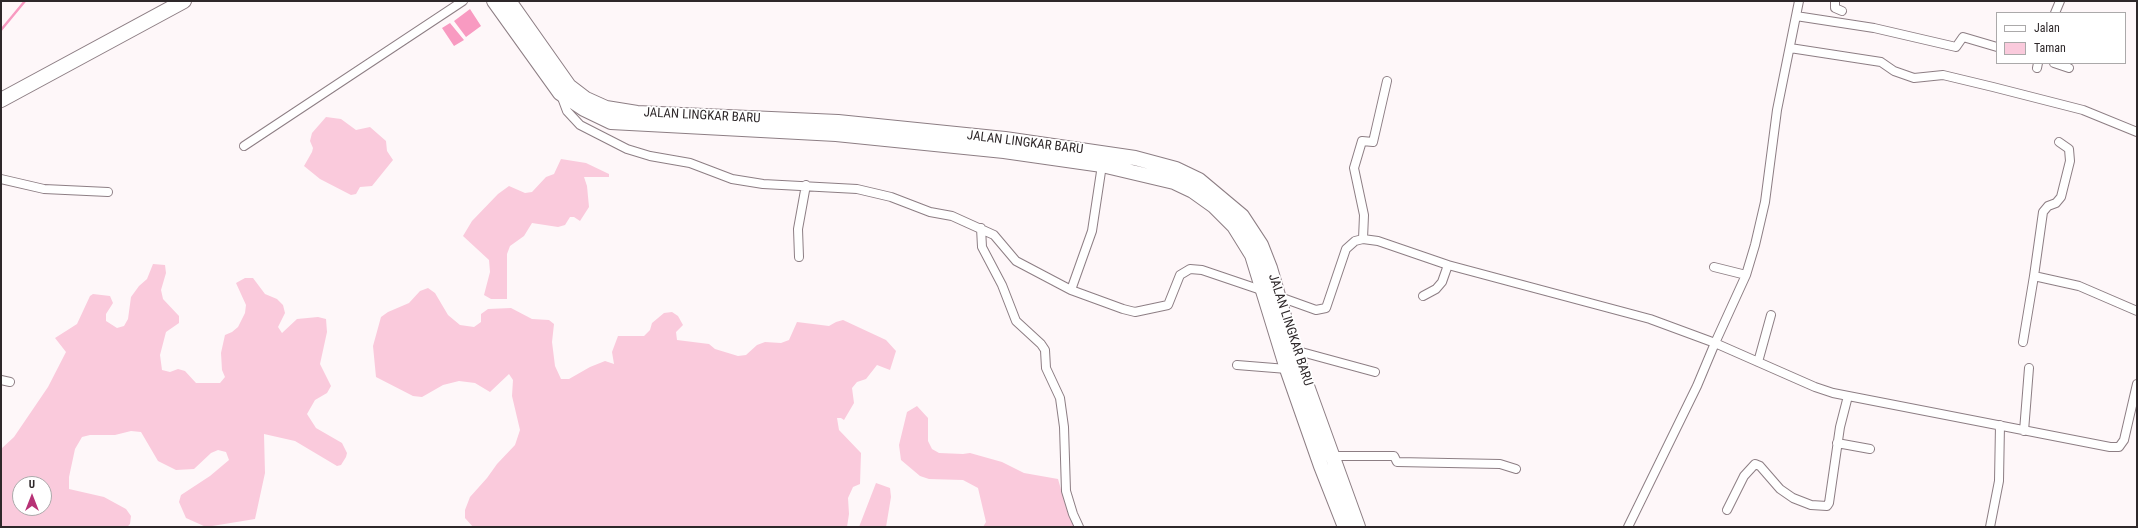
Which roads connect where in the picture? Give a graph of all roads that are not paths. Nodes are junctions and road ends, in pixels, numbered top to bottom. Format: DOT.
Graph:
graph roads {
  1 [pos="184,1"];
  2 [pos="463,1"];
  3 [pos="494,1"];
  4 [pos="509,1"];
  5 [pos="1799,1"];
  6 [pos="1835,1"];
  7 [pos="2060,1"];
  8 [pos="1842,11"];
  9 [pos="2056,12"];
  10 [pos="1796,16"];
  11 [pos="1996,47"];
  12 [pos="1790,48"];
  13 [pos="2057,64"];
  14 [pos="2069,68"];
  15 [pos="1387,81"];
  16 [pos="560,93"];
  17 [pos="1,100"];
  18 [pos="2137,132"];
  19 [pos="2059,142"];
  20 [pos="244,146"];
  21 [pos="1102,165"];
  22 [pos="1,179"];
  23 [pos="806,185"];
  24 [pos="108,192"];
  25 [pos="981,228"];
  26 [pos="1363,240"];
  27 [pos="799,257"];
  28 [pos="1448,265"];
  29 [pos="1714,267"];
  30 [pos="1746,275"];
  31 [pos="2034,276"];
  32 [pos="1071,290"];
  33 [pos="1263,290"];
  34 [pos="1423,296"];
  35 [pos="1278,297"];
  36 [pos="2137,311"];
  37 [pos="1771,315"];
  38 [pos="2023,342"];
  39 [pos="1715,343"];
  40 [pos="1294,350"];
  41 [pos="1758,362"];
  42 [pos="1237,365"];
  43 [pos="2029,368"];
  44 [pos="1287,369"];
  45 [pos="1375,372"];
  46 [pos="1,380"];
  47 [pos="10,382"];
  48 [pos="2137,384"];
  49 [pos="1848,396"];
  50 [pos="2000,425"];
  51 [pos="2024,431"];
  52 [pos="1837,443"];
  53 [pos="1870,449"];
  54 [pos="1334,456"];
  55 [pos="1516,469"];
  56 [pos="1727,510"];
  57 [pos="1079,527"];
  58 [pos="1345,527"];
  59 [pos="1358,527"];
  60 [pos="1628,527"];
  61 [pos="1990,527"];
  1 -- 17 [label="highway"];
  2 -- 20 [label="street"];
  3 -- 16 [label="highway, JALAN LINGKAR BARU"];
  4 -- 35 [label="highway, JALAN LINGKAR BARU"];
  5 -- 10 [label="street"];
  6 -- 8 [label="street"];
  7 -- 9 [label="street"];
  10 -- 11 [label="street"];
  10 -- 12 [label="street"];
  12 -- 18 [label="street"];
  12 -- 30 [label="street"];
  13 -- 14 [label="street"];
  15 -- 26 [label="street"];
  16 -- 21 [label="highway, JALAN LINGKAR BARU"];
  16 -- 23 [label="street"];
  19 -- 31 [label="street"];
  21 -- 32 [label="street"];
  21 -- 33 [label="highway, JALAN LINGKAR BARU"];
  22 -- 24 [label="street"];
  23 -- 25 [label="street"];
  23 -- 27 [label="street"];
  25 -- 32 [label="street"];
  25 -- 57 [label="street"];
  26 -- 28 [label="street"];
  26 -- 35 [label="street"];
  28 -- 34 [label="street"];
  28 -- 39 [label="street"];
  29 -- 30 [label="street"];
  30 -- 39 [label="street"];
  31 -- 36 [label="street"];
  31 -- 38 [label="street"];
  32 -- 33 [label="street"];
  33 -- 35 [label="street"];
  33 -- 44 [label="highway, JALAN LINGKAR BARU"];
  35 -- 40 [label="highway, JALAN LINGKAR BARU"];
  37 -- 41 [label="street"];
  39 -- 41 [label="street"];
  39 -- 60 [label="street"];
  40 -- 45 [label="street"];
  40 -- 54 [label="highway, JALAN LINGKAR BARU"];
  41 -- 49 [label="street"];
  42 -- 44 [label="street"];
  43 -- 51 [label="street"];
  44 -- 58 [label="highway, JALAN LINGKAR BARU"];
  46 -- 47 [label="street"];
  48 -- 51 [label="street"];
  49 -- 50 [label="street"];
  49 -- 52 [label="street"];
  50 -- 51 [label="street"];
  50 -- 61 [label="street"];
  52 -- 53 [label="street"];
  52 -- 56 [label="street"];
  54 -- 55 [label="street"];
  54 -- 59 [label="highway, JALAN LINGKAR BARU"];
}
